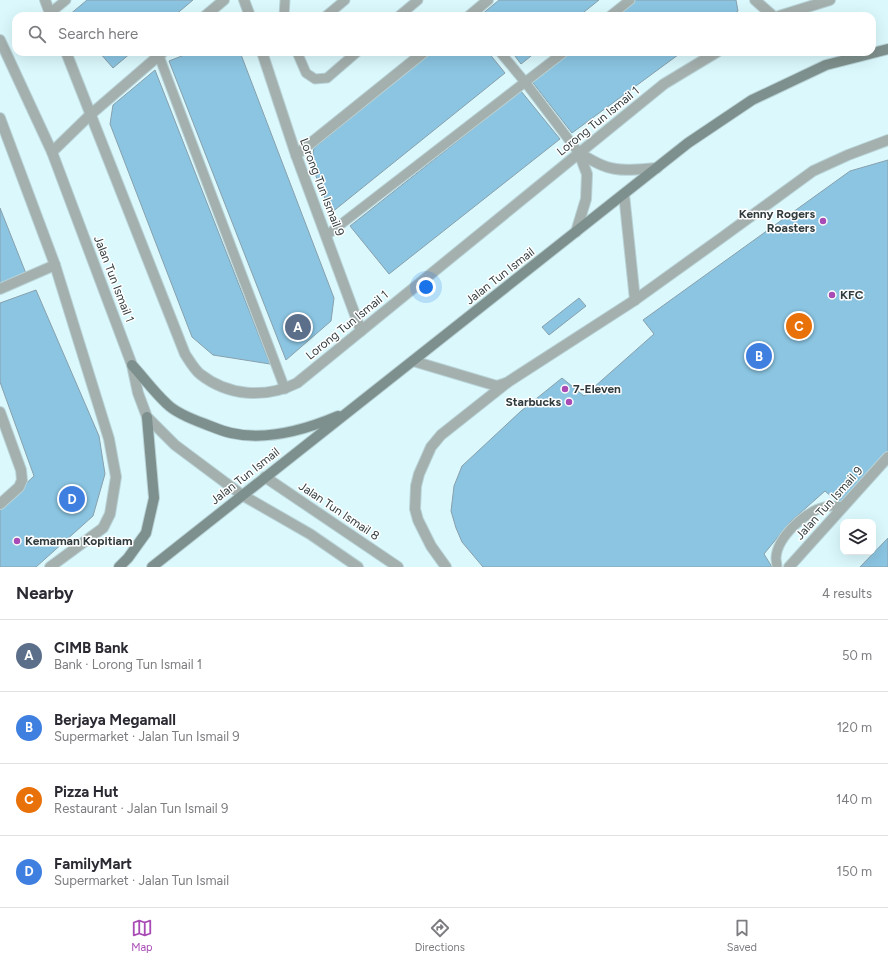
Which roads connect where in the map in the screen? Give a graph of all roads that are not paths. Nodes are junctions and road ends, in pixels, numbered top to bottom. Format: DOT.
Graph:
graph roads {
  1 [pos="45,0"];
  2 [pos="66,0"];
  3 [pos="224,0"];
  4 [pos="244,0"];
  5 [pos="285,0"];
  6 [pos="345,0"];
  7 [pos="418,0"];
  8 [pos="488,0"];
  9 [pos="630,0"];
  10 [pos="755,0"];
  11 [pos="830,0"];
  12 [pos="50,12"];
  13 [pos="54,12"];
  14 [pos="210,12"];
  15 [pos="248,12"];
  16 [pos="284,12"];
  17 [pos="331,12"];
  18 [pos="404,12"];
  19 [pos="474,12"];
  20 [pos="615,12"];
  21 [pos="768,12"];
  22 [pos="792,12"];
  23 [pos="0,40"];
  24 [pos="888,49"];
  25 [pos="876,52"];
  26 [pos="68,56"];
  27 [pos="159,56"];
  28 [pos="162,56"];
  29 [pos="263,56"];
  30 [pos="299,56"];
  31 [pos="352,56"];
  32 [pos="419,56"];
  33 [pos="503,56"];
  34 [pos="559,56"];
  35 [pos="710,56"];
  36 [pos="861,56"];
  37 [pos="525,82"];
  38 [pos="90,115"];
  39 [pos="0,118"];
  40 [pos="888,140"];
  41 [pos="52,152"];
  42 [pos="579,153"];
  43 [pos="296,155"];
  44 [pos="657,168"];
  45 [pos="624,194"];
  46 [pos="576,232"];
  47 [pos="326,235"];
  48 [pos="56,265"];
  49 [pos="0,289"];
  50 [pos="635,300"];
  51 [pos="361,331"];
  52 [pos="413,361"];
  53 [pos="132,365"];
  54 [pos="508,382"];
  55 [pos="285,389"];
  56 [pos="352,409"];
  57 [pos="0,412"];
  58 [pos="147,417"];
  59 [pos="888,457"];
  60 [pos="265,477"];
  61 [pos="242,495"];
  62 [pos="0,504"];
  63 [pos="843,507"];
  64 [pos="50,567"];
  65 [pos="119,567"];
  66 [pos="152,567"];
  67 [pos="358,567"];
  68 [pos="398,567"];
  69 [pos="446,567"];
  70 [pos="777,567"];
  71 [pos="790,567"];
  1 -- 12 [label="street"];
  2 -- 13 [label="lane"];
  3 -- 14 [label="street"];
  4 -- 15 [label="street"];
  5 -- 16 [label="lane"];
  6 -- 17 [label="lane"];
  7 -- 18 [label="lane"];
  8 -- 19 [label="street"];
  9 -- 20 [label="lane"];
  10 -- 21 [label="street"];
  11 -- 22 [label="street"];
  23 -- 41 [label="street, Jalan Tun Ismail 1"];
  24 -- 25 [label="main road, Jalan Tun Ismail"];
  26 -- 38 [label="street, Lorong Tun Ismail 1"];
  27 -- 38 [label="street"];
  28 -- 55 [label="lane"];
  29 -- 43 [label="street, Lorong Tun Ismail 9"];
  30 -- 31 [label="lane"];
  32 -- 43 [label="street"];
  33 -- 37 [label="lane"];
  34 -- 37 [label="lane"];
  35 -- 42 [label="street, Lorong Tun Ismail 1"];
  36 -- 44 [label="main road, Jalan Tun Ismail"];
  37 -- 42 [label="lane"];
  37 -- 47 [label="lane"];
  38 -- 41 [label="street"];
  38 -- 55 [label="street, Lorong Tun Ismail 1"];
  39 -- 48 [label="street"];
  40 -- 50 [label="street"];
  41 -- 53 [label="street, Jalan Tun Ismail 1"];
  42 -- 44 [label="street"];
  42 -- 46 [label="street"];
  42 -- 51 [label="street, Lorong Tun Ismail 1"];
  43 -- 47 [label="street, Lorong Tun Ismail 9"];
  44 -- 45 [label="main road, Jalan Tun Ismail"];
  45 -- 46 [label="main road, Jalan Tun Ismail"];
  45 -- 50 [label="street"];
  46 -- 52 [label="main road, Jalan Tun Ismail"];
  47 -- 51 [label="street, Lorong Tun Ismail 9"];
  48 -- 49 [label="street"];
  48 -- 64 [label="street"];
  50 -- 54 [label="street"];
  51 -- 55 [label="street, Lorong Tun Ismail 1"];
  52 -- 54 [label="street"];
  52 -- 56 [label="main road, Jalan Tun Ismail"];
  53 -- 56 [label="main road"];
  53 -- 58 [label="street, Jalan Tun Ismail 1"];
  54 -- 69 [label="street"];
  56 -- 60 [label="main road, Jalan Tun Ismail"];
  57 -- 62 [label="street"];
  58 -- 61 [label="street, Jalan Tun Ismail 1"];
  58 -- 65 [label="main road"];
  59 -- 63 [label="street, Jalan Tun Ismail 9"];
  60 -- 61 [label="main road, Jalan Tun Ismail"];
  60 -- 68 [label="street, Jalan Tun Ismail 8"];
  61 -- 66 [label="main road, Jalan Tun Ismail"];
  61 -- 67 [label="street"];
  63 -- 70 [label="lane"];
  63 -- 71 [label="street, Jalan Tun Ismail 9"];
}
